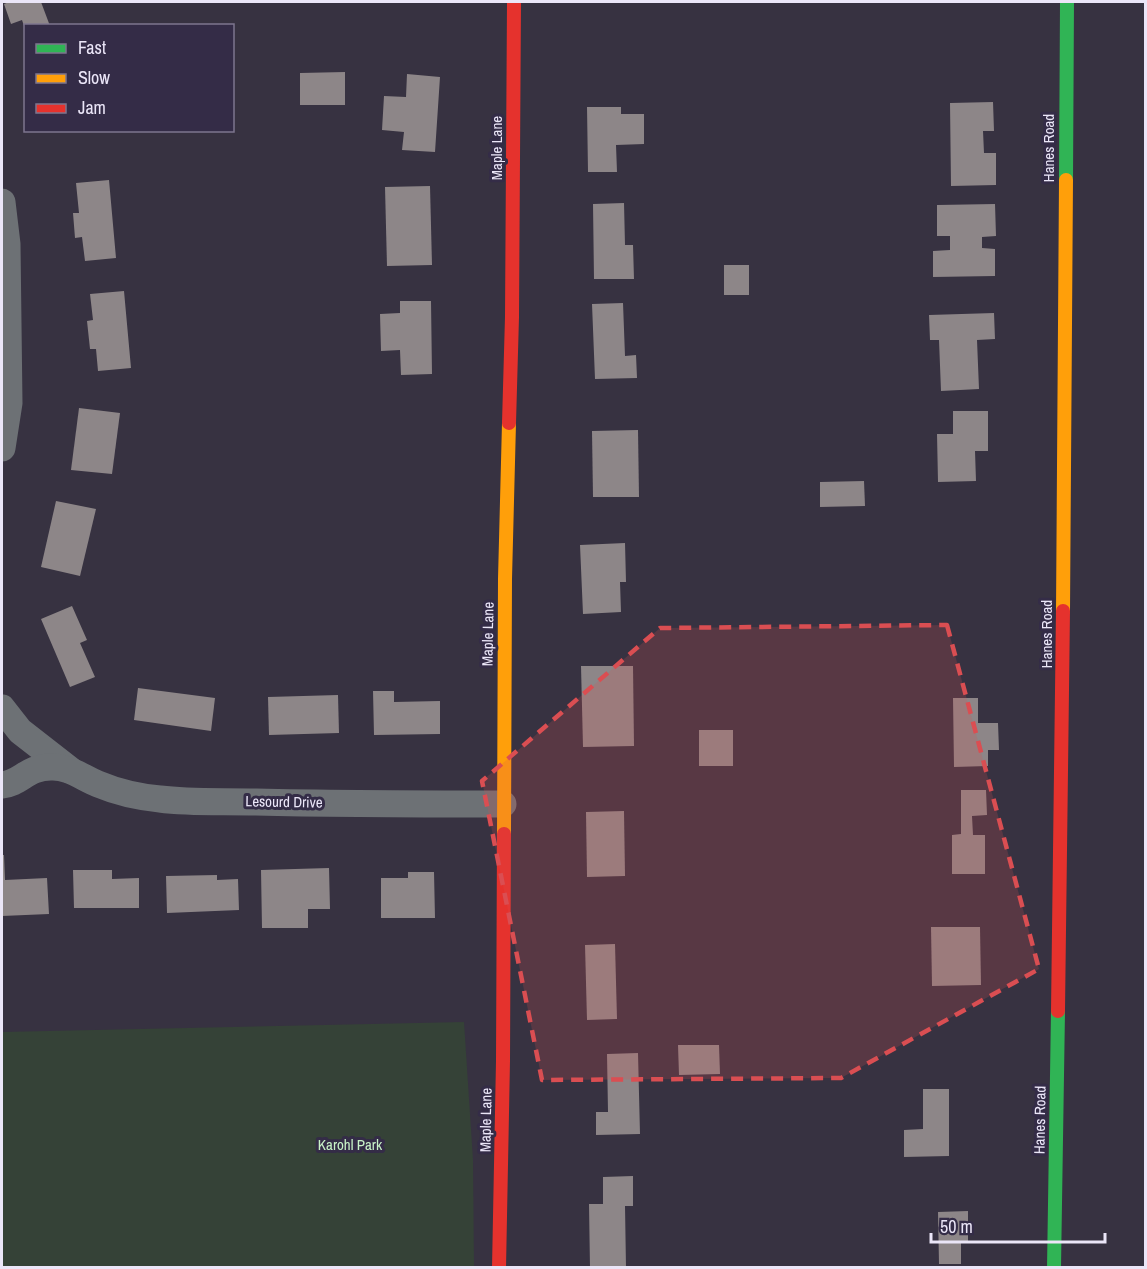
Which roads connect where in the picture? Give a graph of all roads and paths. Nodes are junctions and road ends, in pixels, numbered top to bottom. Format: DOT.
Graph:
graph roads {
  1 [pos="514,2"];
  2 [pos="1067,2"];
  3 [pos="2,202"];
  4 [pos="2,448"];
  5 [pos="2,708"];
  6 [pos="70,770"];
  7 [pos="2,786"];
  8 [pos="503,804"];
  9 [pos="499,1268"];
  10 [pos="1054,1268"];
  1 -- 8 [label="street, Maple Lane"];
  2 -- 10 [label="street, Hanes Road"];
  3 -- 4 [label="street"];
  5 -- 6 [label="street, Lesourd Drive"];
  6 -- 7 [label="street, Lesourd Drive"];
  6 -- 8 [label="street, Lesourd Drive"];
  8 -- 9 [label="street, Maple Lane"];
}
